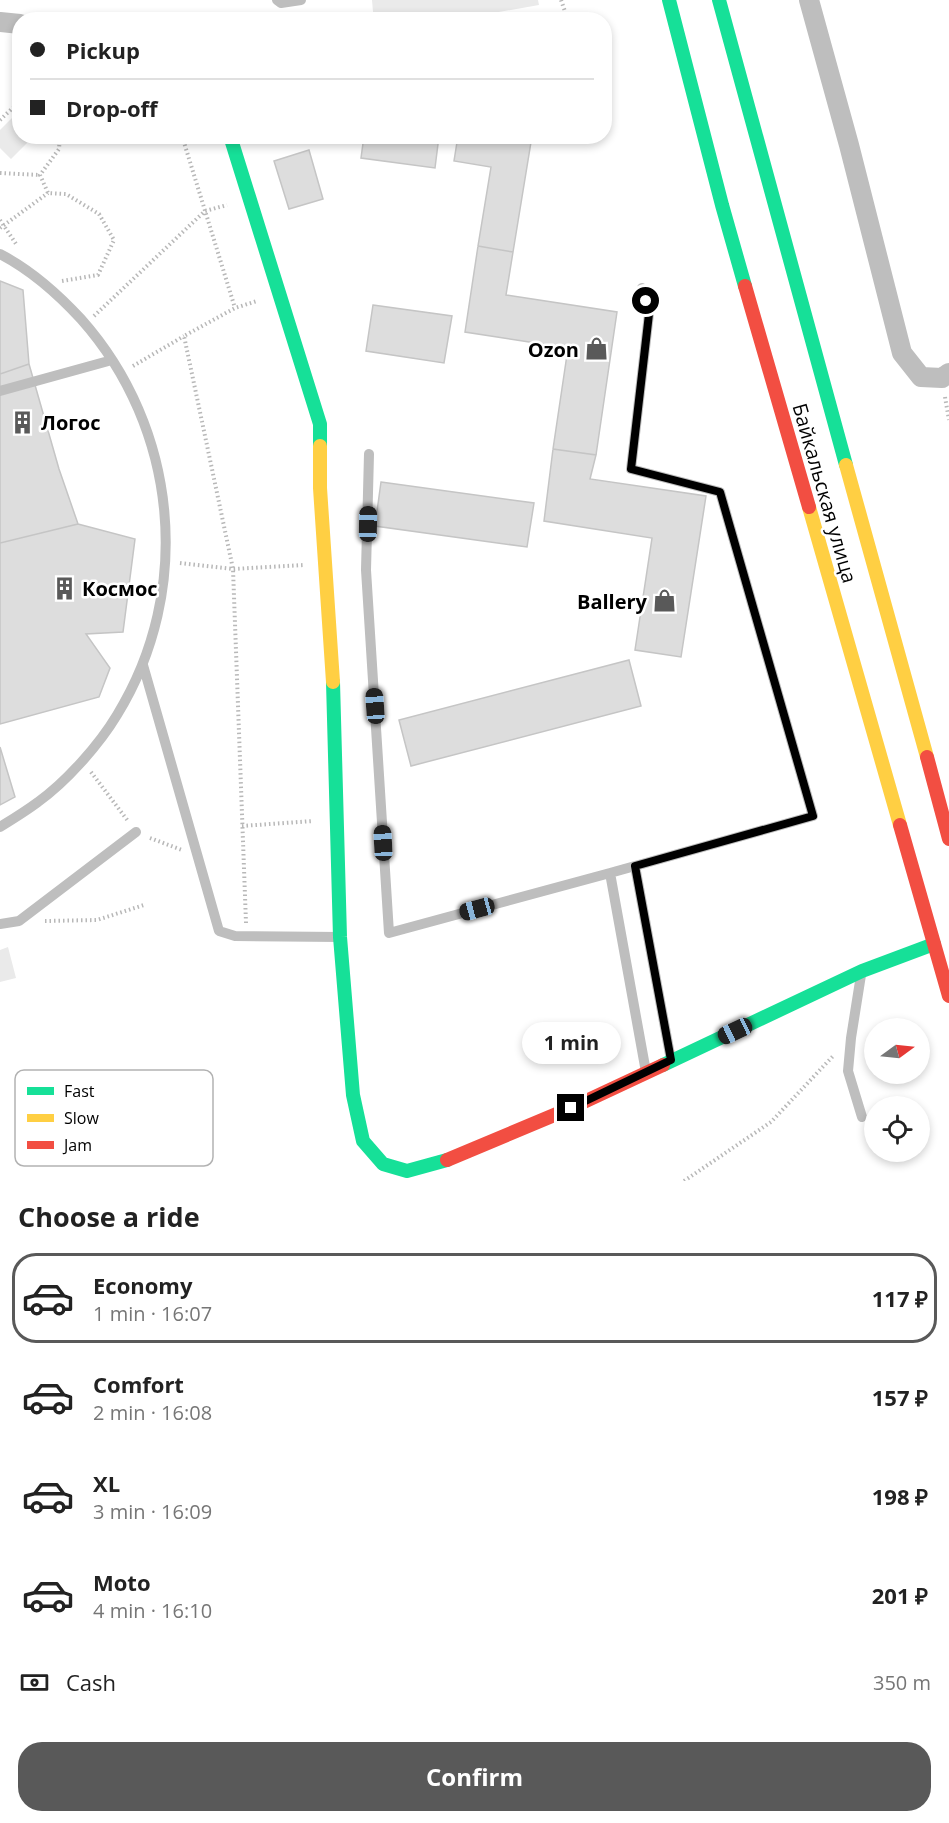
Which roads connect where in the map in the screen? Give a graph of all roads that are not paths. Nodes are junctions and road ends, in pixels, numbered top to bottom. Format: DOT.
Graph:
graph roads {
  1 [pos="277,0"];
  2 [pos="301,0"];
  3 [pos="669,0"];
  4 [pos="719,0"];
  5 [pos="808,0"];
  6 [pos="233,144"];
  7 [pos="0,254"];
  8 [pos="642,288"];
  9 [pos="112,360"];
  10 [pos="949,373"];
  11 [pos="0,391"];
  12 [pos="369,454"];
  13 [pos="143,665"];
  14 [pos="0,827"];
  15 [pos="136,832"];
  16 [pos="949,840"];
  17 [pos="635,866"];
  18 [pos="610,873"];
  19 [pos="0,924"];
  20 [pos="340,937"];
  21 [pos="934,944"];
  22 [pos="862,971"];
  23 [pos="949,996"];
  24 [pos="671,1060"];
  25 [pos="646,1072"];
  26 [pos="862,1118"];
  1 -- 2 [label="lane"];
  3 -- 21 [label="main road, Байкальская улица"];
  4 -- 16 [label="main road, Байкальская улица"];
  5 -- 10 [label="street"];
  6 -- 20 [label="main road"];
  7 -- 9 [label="lane"];
  8 -- 17 [label="lane"];
  9 -- 11 [label="lane"];
  9 -- 13 [label="lane"];
  12 -- 18 [label="lane"];
  13 -- 14 [label="lane"];
  13 -- 20 [label="lane"];
  15 -- 19 [label="lane"];
  17 -- 18 [label="lane"];
  17 -- 24 [label="lane"];
  18 -- 25 [label="lane"];
  20 -- 25 [label="main road"];
  21 -- 22 [label="main road"];
  21 -- 23 [label="main road, Байкальская улица"];
  22 -- 24 [label="main road"];
  22 -- 26 [label="lane"];
  24 -- 25 [label="main road"];
}
